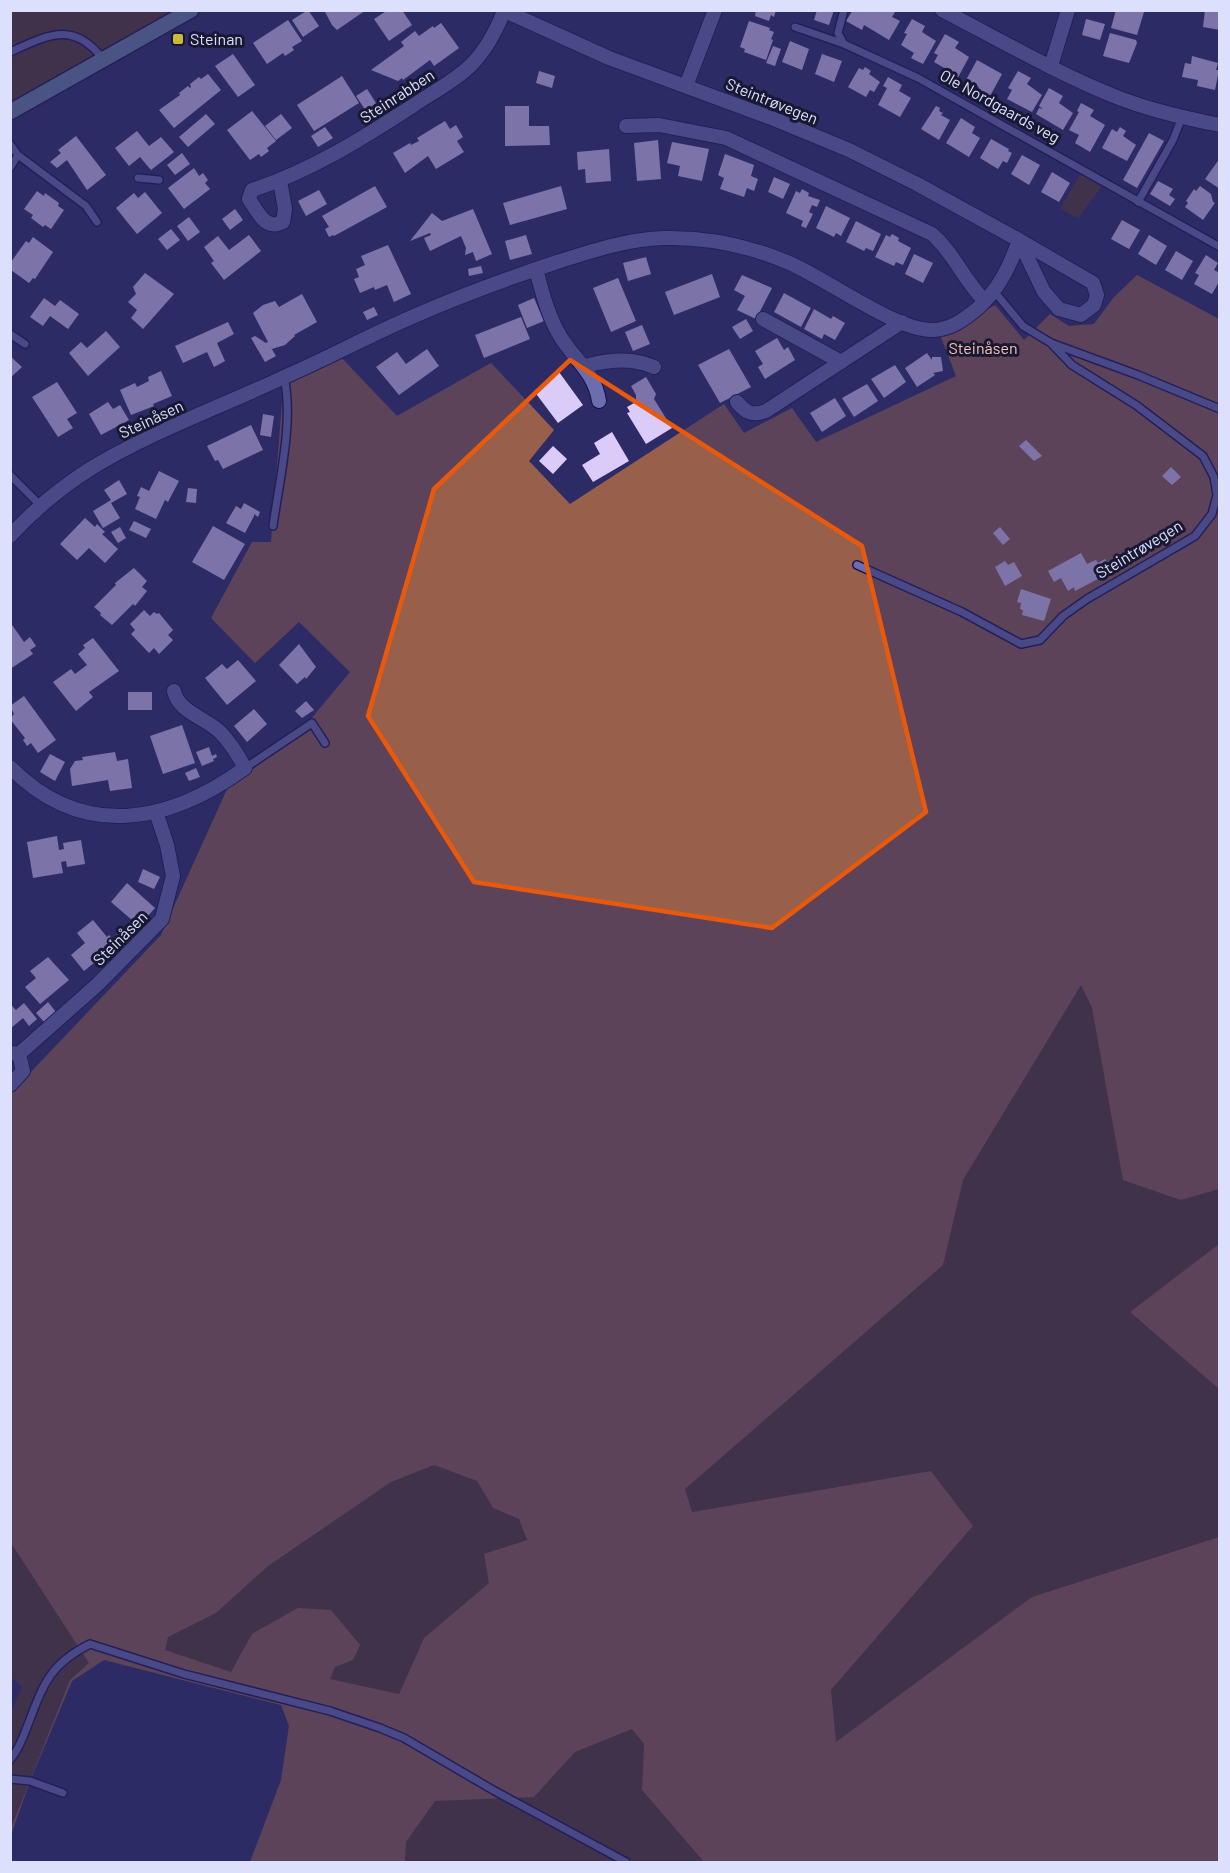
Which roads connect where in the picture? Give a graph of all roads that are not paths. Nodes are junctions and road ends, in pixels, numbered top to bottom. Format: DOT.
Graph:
graph roads {
  1 [pos="191,10"];
  2 [pos="715,10"];
  3 [pos="844,10"];
  4 [pos="942,10"];
  5 [pos="1068,10"];
  6 [pos="504,11"];
  7 [pos="795,27"];
  8 [pos="844,44"];
  9 [pos="10,52"];
  10 [pos="105,61"];
  11 [pos="1051,66"];
  12 [pos="686,86"];
  13 [pos="10,112"];
  14 [pos="1182,117"];
  15 [pos="1220,125"];
  16 [pos="626,126"];
  17 [pos="10,144"];
  18 [pos="18,155"];
  19 [pos="10,168"];
  20 [pos="138,178"];
  21 [pos="159,180"];
  22 [pos="280,181"];
  23 [pos="1138,201"];
  24 [pos="97,222"];
  25 [pos="1019,240"];
  26 [pos="1220,247"];
  27 [pos="536,269"];
  28 [pos="990,296"];
  29 [pos="763,320"];
  30 [pos="903,322"];
  31 [pos="10,334"];
  32 [pos="1051,343"];
  33 [pos="25,344"];
  34 [pos="842,362"];
  35 [pos="585,366"];
  36 [pos="654,367"];
  37 [pos="284,377"];
  38 [pos="599,401"];
  39 [pos="736,402"];
  40 [pos="1220,409"];
  41 [pos="10,475"];
  42 [pos="41,506"];
  43 [pos="273,526"];
  44 [pos="10,536"];
  45 [pos="857,565"];
  46 [pos="174,692"];
  47 [pos="325,743"];
  48 [pos="10,767"];
  49 [pos="245,768"];
  50 [pos="156,812"];
  51 [pos="15,1053"];
  52 [pos="10,1085"];
  53 [pos="10,1760"];
  54 [pos="10,1779"];
  55 [pos="63,1793"];
  56 [pos="626,1863"];
  1 -- 10 [label="main road"];
  2 -- 12 [label="street"];
  3 -- 8 [label="lane"];
  4 -- 11 [label="street"];
  5 -- 11 [label="street"];
  6 -- 12 [label="street, Steintrøvegen"];
  6 -- 22 [label="street, Steinrabben"];
  7 -- 8 [label="lane, Ole Nordgaards veg"];
  8 -- 23 [label="lane, Ole Nordgaards veg"];
  9 -- 10 [label="lane"];
  10 -- 13 [label="main road"];
  11 -- 14 [label="street"];
  12 -- 25 [label="street, Steintrøvegen"];
  14 -- 15 [label="street"];
  14 -- 23 [label="lane"];
  16 -- 28 [label="street"];
  17 -- 18 [label="lane"];
  18 -- 19 [label="lane"];
  18 -- 24 [label="lane"];
  20 -- 21 [label="lane"];
  23 -- 26 [label="lane, Ole Nordgaards veg"];
  25 -- 25 [label="street, Steintrøvegen"];
  25 -- 28 [label="street, Steinåsen"];
  27 -- 30 [label="street, Steinåsen"];
  27 -- 35 [label="street"];
  27 -- 37 [label="street, Steinåsen"];
  28 -- 30 [label="street, Steinåsen"];
  28 -- 32 [label="lane, Steintrøvegen"];
  29 -- 34 [label="street"];
  30 -- 34 [label="street"];
  31 -- 33 [label="lane"];
  32 -- 40 [label="lane, Steintrøvegen"];
  32 -- 45 [label="lane, Steintrøvegen"];
  34 -- 39 [label="street"];
  35 -- 36 [label="street"];
  35 -- 38 [label="street"];
  37 -- 42 [label="street, Steinåsen"];
  37 -- 43 [label="lane"];
  41 -- 42 [label="lane"];
  42 -- 44 [label="street, Steinåsen"];
  46 -- 49 [label="street"];
  47 -- 49 [label="lane"];
  48 -- 50 [label="street"];
  49 -- 50 [label="street"];
  50 -- 51 [label="street, Steinåsen"];
  51 -- 52 [label="street, Steinåsen"];
  53 -- 56 [label="lane"];
  54 -- 55 [label="lane"];
}
